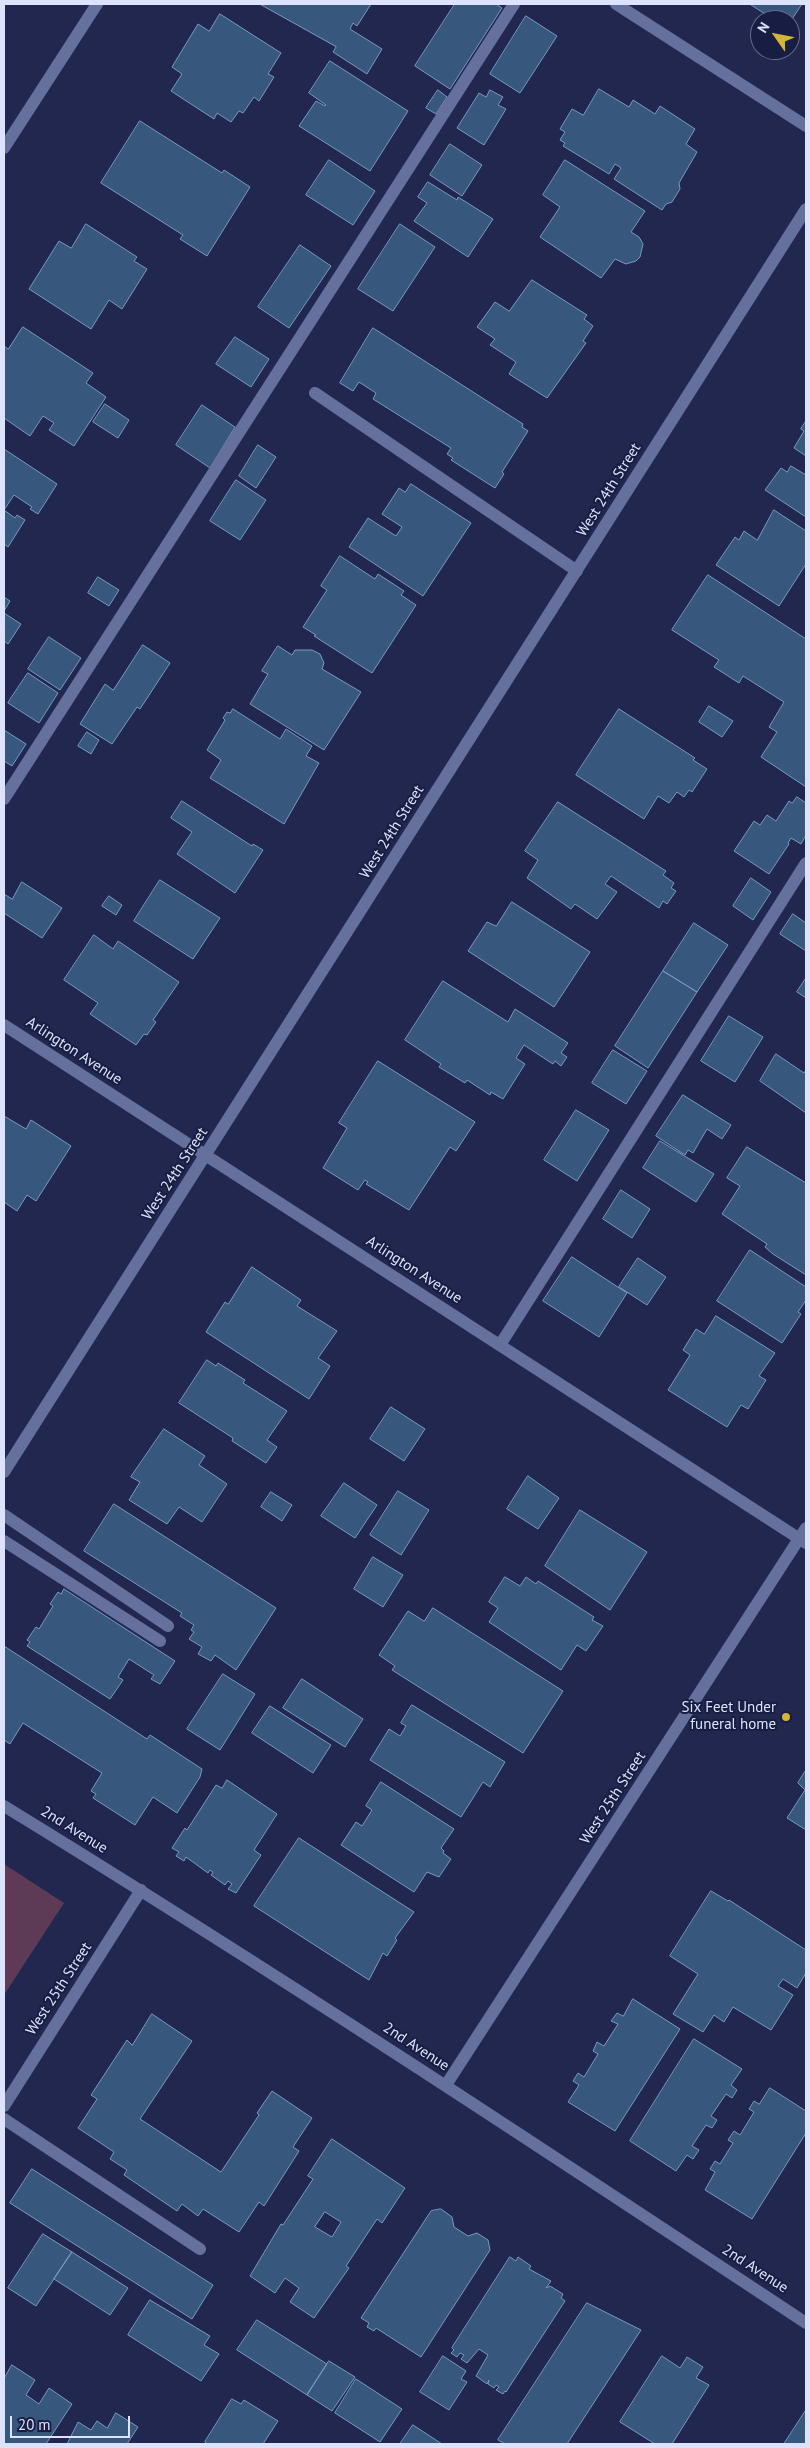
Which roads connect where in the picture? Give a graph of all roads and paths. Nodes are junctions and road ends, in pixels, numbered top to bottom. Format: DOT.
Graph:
graph roads {
  1 [pos="97,4"];
  2 [pos="514,4"];
  3 [pos="616,4"];
  4 [pos="806,126"];
  5 [pos="4,148"];
  6 [pos="806,209"];
  7 [pos="315,393"];
  8 [pos="577,571"];
  9 [pos="4,798"];
  10 [pos="806,863"];
  11 [pos="4,1025"];
  12 [pos="206,1156"];
  13 [pos="500,1345"];
  14 [pos="4,1472"];
  15 [pos="4,1515"];
  16 [pos="804,1536"];
  17 [pos="4,1541"];
  18 [pos="168,1626"];
  19 [pos="160,1641"];
  20 [pos="4,1806"];
  21 [pos="141,1890"];
  22 [pos="446,2085"];
  23 [pos="4,2106"];
  24 [pos="4,2119"];
  25 [pos="200,2249"];
  26 [pos="806,2322"];
  1 -- 5 [label="street"];
  2 -- 9 [label="street"];
  3 -- 4 [label="street"];
  6 -- 8 [label="street, West 24th Street"];
  7 -- 8 [label="street"];
  8 -- 12 [label="street, West 24th Street"];
  10 -- 13 [label="street"];
  11 -- 12 [label="street, Arlington Avenue"];
  12 -- 13 [label="street, Arlington Avenue"];
  12 -- 14 [label="street, West 24th Street"];
  13 -- 16 [label="street, Arlington Avenue"];
  15 -- 18 [label="street"];
  16 -- 22 [label="street, West 25th Street"];
  17 -- 19 [label="street"];
  20 -- 21 [label="street, 2nd Avenue"];
  21 -- 22 [label="street, 2nd Avenue"];
  21 -- 23 [label="street, West 25th Street"];
  22 -- 26 [label="street, 2nd Avenue"];
  24 -- 25 [label="street"];
}
